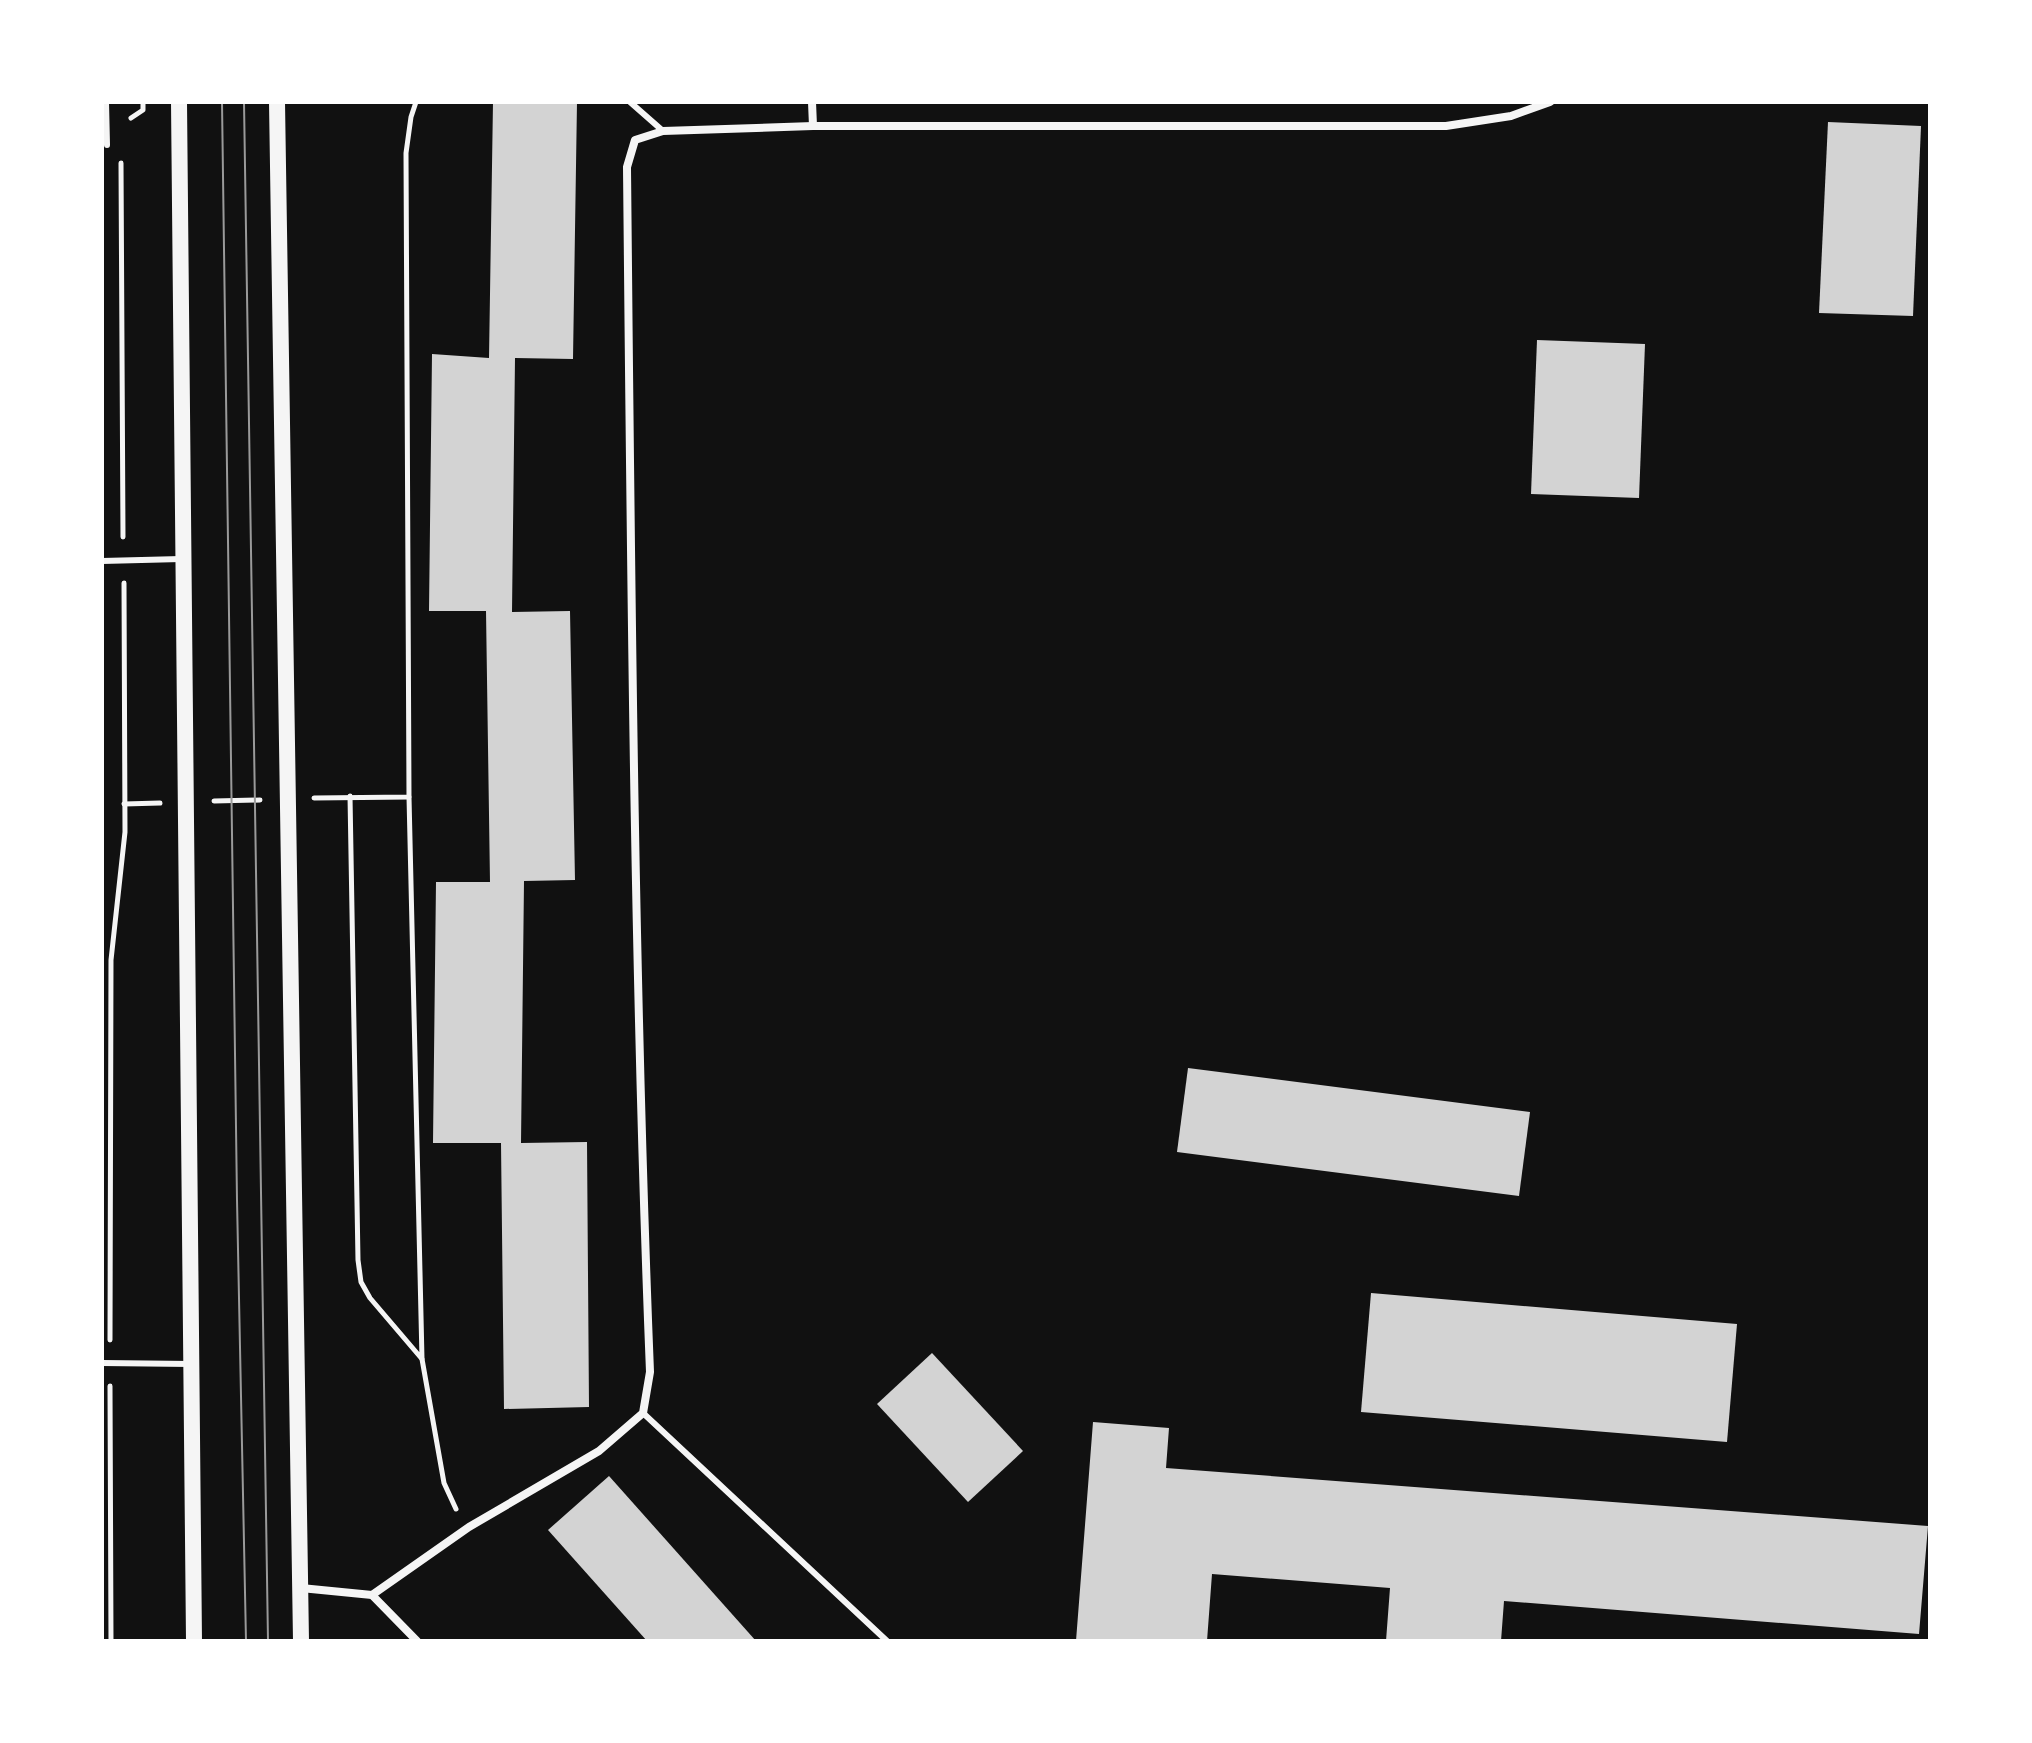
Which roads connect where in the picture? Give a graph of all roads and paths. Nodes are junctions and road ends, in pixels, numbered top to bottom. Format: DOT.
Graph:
graph roads {
  1 [pos="106,102"];
  2 [pos="143,102"];
  3 [pos="179,102"];
  4 [pos="277,102"];
  5 [pos="416,102"];
  6 [pos="630,102"];
  7 [pos="812,102"];
  8 [pos="1550,102"];
  9 [pos="121,125"];
  10 [pos="813,126"];
  11 [pos="663,131"];
  12 [pos="107,145"];
  13 [pos="121,156"];
  14 [pos="185,559"];
  15 [pos="102,561"];
  16 [pos="124,561"];
  17 [pos="350,796"];
  18 [pos="409,797"];
  19 [pos="287,799"];
  20 [pos="185,802"];
  21 [pos="124,804"];
  22 [pos="422,1359"];
  23 [pos="106,1363"];
  24 [pos="191,1364"];
  25 [pos="643,1413"];
  26 [pos="469,1527"];
  27 [pos="300,1588"];
  28 [pos="372,1595"];
  29 [pos="111,1641"];
  30 [pos="194,1641"];
  31 [pos="301,1641"];
  32 [pos="417,1641"];
  33 [pos="887,1641"];
  1 -- 12 [label="lane"];
  2 -- 9 [label="path"];
  3 -- 14 [label="main road"];
  4 -- 19 [label="main road"];
  5 -- 18 [label="path"];
  6 -- 11 [label="lane"];
  7 -- 10 [label="street"];
  8 -- 10 [label="street"];
  10 -- 11 [label="street"];
  11 -- 25 [label="street"];
  13 -- 16 [label="path"];
  14 -- 16 [label="lane"];
  14 -- 20 [label="main road"];
  15 -- 16 [label="lane"];
  16 -- 21 [label="path"];
  17 -- 18 [label="path"];
  17 -- 19 [label="path"];
  17 -- 22 [label="path"];
  18 -- 22 [label="path"];
  19 -- 20 [label="path"];
  19 -- 27 [label="main road"];
  20 -- 21 [label="path"];
  20 -- 24 [label="main road"];
  21 -- 23 [label="path"];
  22 -- 26 [label="path"];
  23 -- 24 [label="lane"];
  23 -- 29 [label="path"];
  24 -- 30 [label="main road"];
  25 -- 26 [label="street"];
  25 -- 33 [label="lane"];
  26 -- 28 [label="street"];
  27 -- 28 [label="street"];
  27 -- 31 [label="main road"];
  28 -- 32 [label="street"];
}
